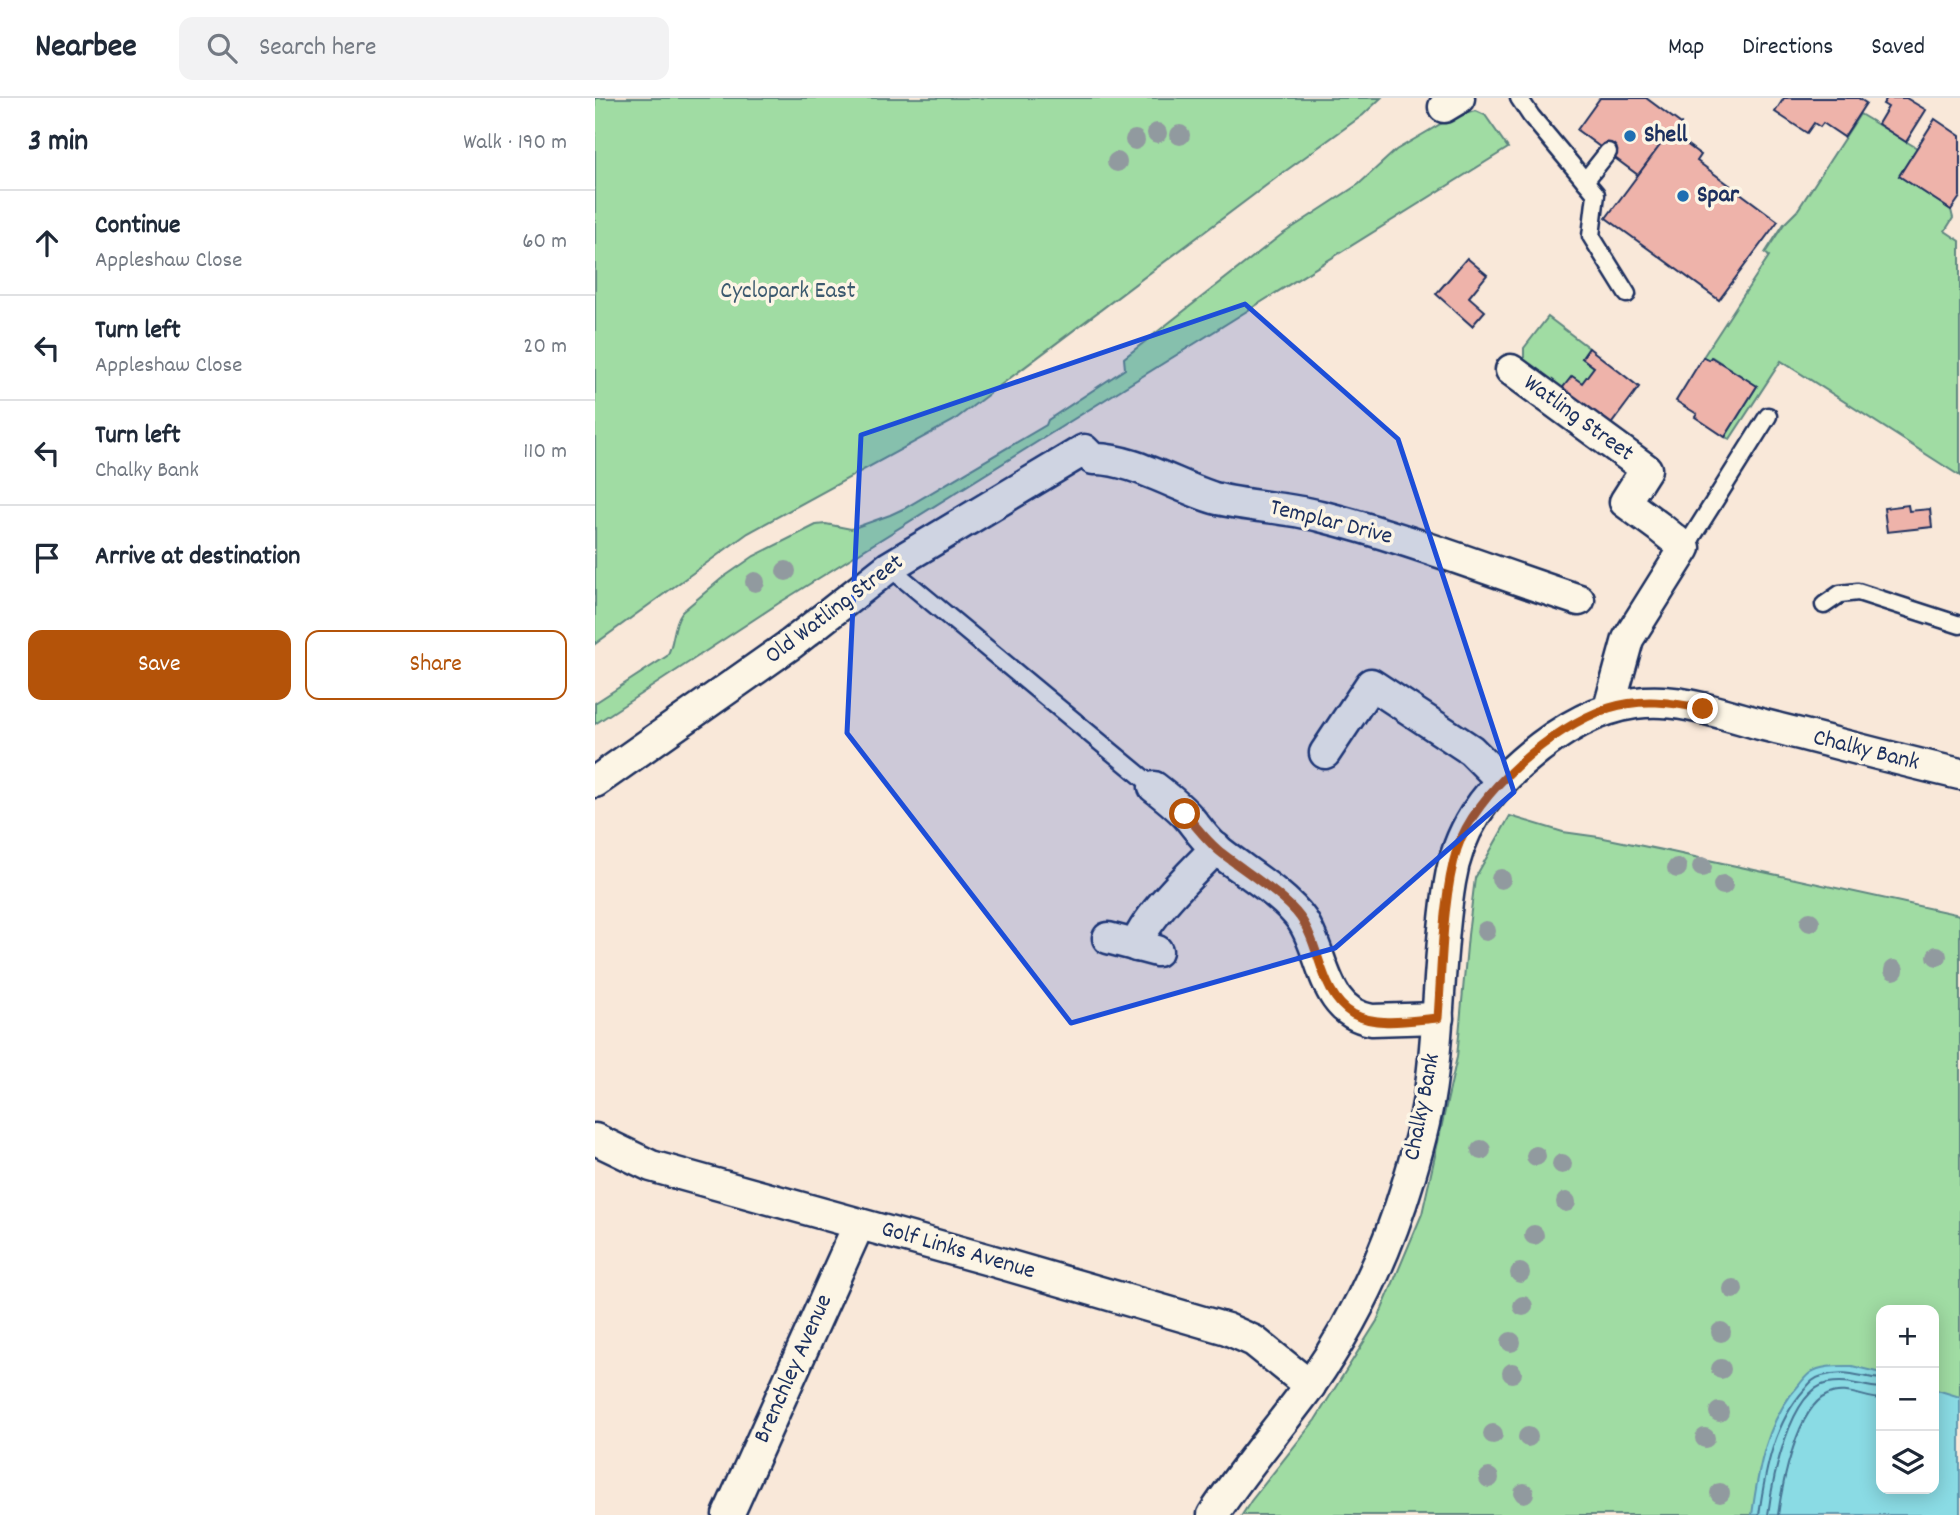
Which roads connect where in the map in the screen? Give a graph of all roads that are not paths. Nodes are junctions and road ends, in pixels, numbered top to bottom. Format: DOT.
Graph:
graph roads {
  1 [pos="1519,98"];
  2 [pos="1608,152"];
  3 [pos="1585,181"];
  4 [pos="1627,294"];
  5 [pos="1511,370"];
  6 [pos="1768,416"];
  7 [pos="1084,450"];
  8 [pos="1685,548"];
  9 [pos="889,567"];
  10 [pos="1579,600"];
  11 [pos="1824,605"];
  12 [pos="1960,625"];
  13 [pos="1609,708"];
  14 [pos="1325,753"];
  15 [pos="1960,774"];
  16 [pos="1502,781"];
  17 [pos="595,782"];
  18 [pos="1154,787"];
  19 [pos="1216,848"];
  20 [pos="1134,945"];
  21 [pos="1438,1018"];
  22 [pos="595,1139"];
  23 [pos="859,1224"];
  24 [pos="1310,1386"];
  25 [pos="728,1515"];
  26 [pos="1213,1515"];
  1 -- 3 [label="lane"];
  2 -- 3 [label="lane"];
  3 -- 4 [label="lane"];
  5 -- 8 [label="street, Watling Street"];
  6 -- 8 [label="lane"];
  7 -- 9 [label="street, Old Watling Street"];
  7 -- 10 [label="street, Templar Drive"];
  8 -- 13 [label="street"];
  9 -- 17 [label="street, Old Watling Street"];
  9 -- 18 [label="lane"];
  11 -- 12 [label="lane"];
  13 -- 15 [label="street, Chalky Bank"];
  13 -- 16 [label="street, Chalky Bank"];
  14 -- 16 [label="street"];
  16 -- 21 [label="street, Chalky Bank"];
  18 -- 19 [label="street"];
  19 -- 20 [label="street"];
  19 -- 21 [label="street"];
  21 -- 24 [label="street, Chalky Bank"];
  22 -- 23 [label="street, Golf Links Avenue"];
  23 -- 24 [label="street, Golf Links Avenue"];
  23 -- 25 [label="street, Brenchley Avenue"];
  24 -- 26 [label="street, Chalky Bank"];
}
